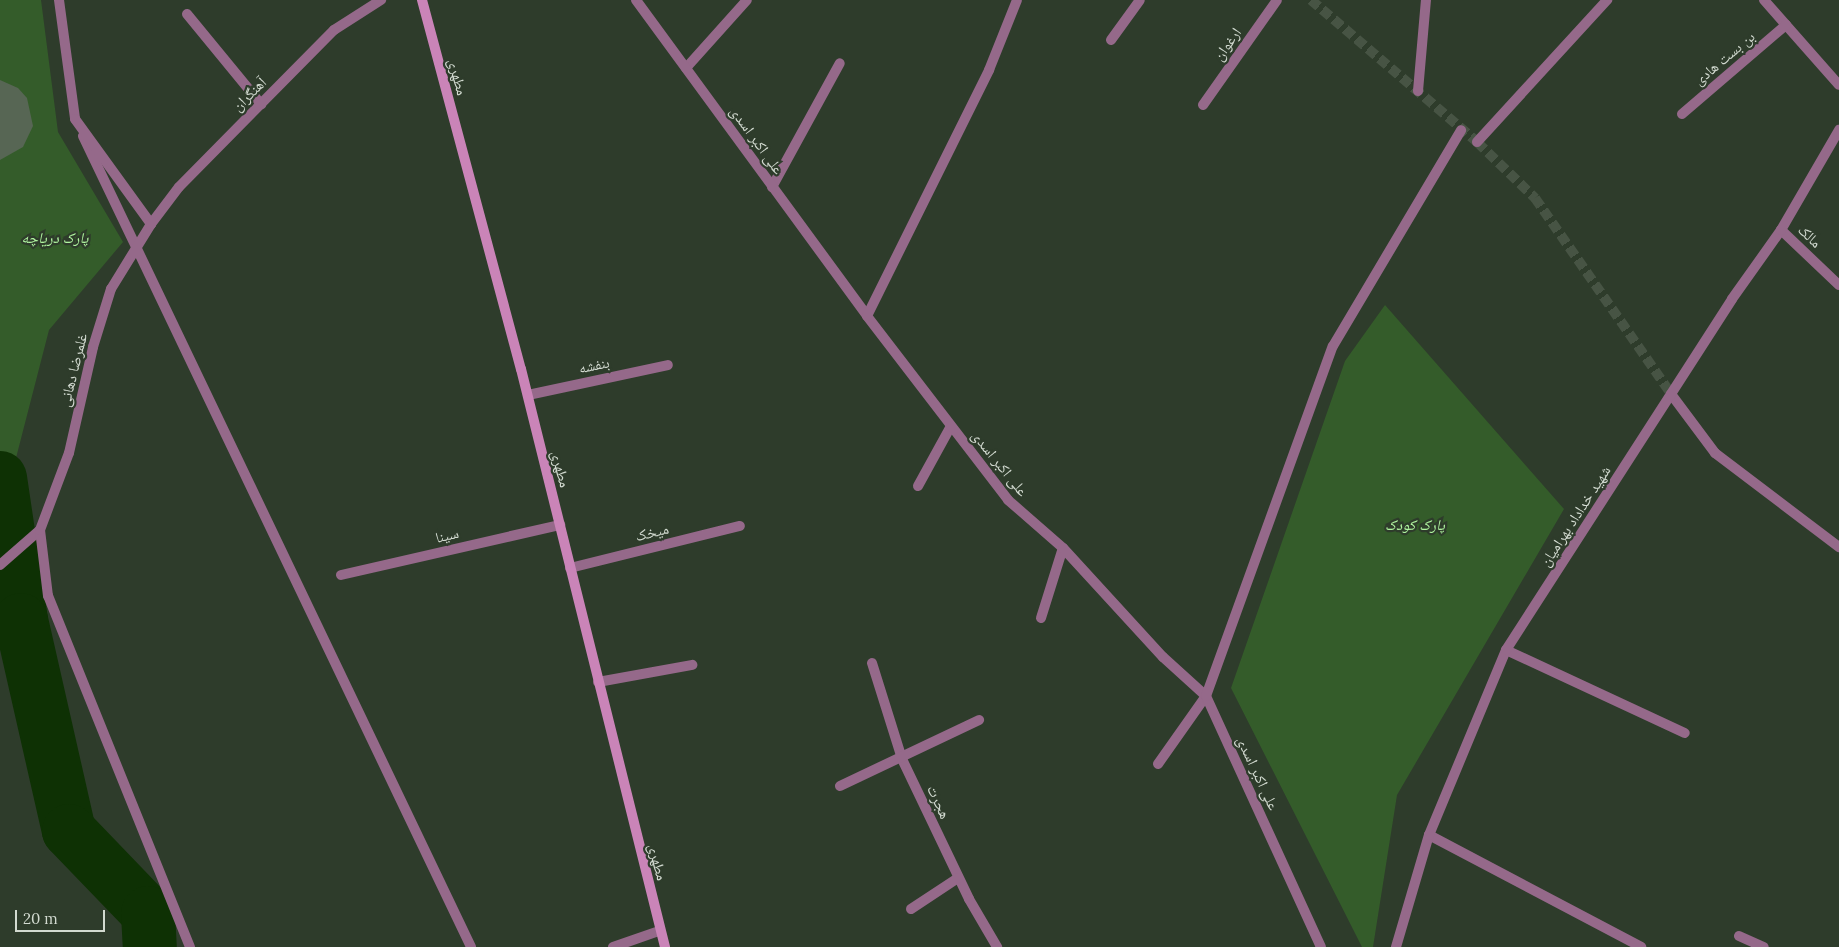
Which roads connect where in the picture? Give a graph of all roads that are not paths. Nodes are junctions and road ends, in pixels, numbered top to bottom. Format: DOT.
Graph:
graph roads {
  1 [pos="59,0"];
  2 [pos="382,0"];
  3 [pos="422,0"];
  4 [pos="636,0"];
  5 [pos="747,0"];
  6 [pos="1017,0"];
  7 [pos="1140,0"];
  8 [pos="1277,0"];
  9 [pos="1426,0"];
  10 [pos="1607,0"];
  11 [pos="1764,0"];
  12 [pos="187,14"];
  13 [pos="1786,25"];
  14 [pos="1111,40"];
  15 [pos="840,62"];
  16 [pos="686,68"];
  17 [pos="1839,85"];
  18 [pos="1418,90"];
  19 [pos="261,104"];
  20 [pos="1203,105"];
  21 [pos="1682,114"];
  22 [pos="75,119"];
  23 [pos="1460,130"];
  24 [pos="1839,130"];
  25 [pos="1477,142"];
  26 [pos="772,187"];
  27 [pos="151,224"];
  28 [pos="1781,230"];
  29 [pos="136,246"];
  30 [pos="1839,285"];
  31 [pos="867,316"];
  32 [pos="668,365"];
  33 [pos="1671,394"];
  34 [pos="528,395"];
  35 [pos="951,426"];
  36 [pos="918,486"];
  37 [pos="560,524"];
  38 [pos="740,526"];
  39 [pos="39,530"];
  40 [pos="1839,547"];
  41 [pos="1063,548"];
  42 [pos="0,565"];
  43 [pos="570,568"];
  44 [pos="341,575"];
  45 [pos="1041,618"];
  46 [pos="1506,650"];
  47 [pos="872,663"];
  48 [pos="692,665"];
  49 [pos="598,682"];
  50 [pos="1206,696"];
  51 [pos="979,720"];
  52 [pos="1685,733"];
  53 [pos="902,759"];
  54 [pos="1158,764"];
  55 [pos="840,786"];
  56 [pos="1429,834"];
  57 [pos="958,878"];
  58 [pos="911,909"];
  59 [pos="659,931"];
  60 [pos="1739,936"];
  61 [pos="190,947"];
  62 [pos="471,947"];
  63 [pos="612,947"];
  64 [pos="665,947"];
  65 [pos="997,947"];
  66 [pos="1321,947"];
  67 [pos="1396,947"];
  68 [pos="1640,947"];
  69 [pos="1764,947"];
  1 -- 22 [label="street"];
  2 -- 19 [label="street, آهنگران"];
  3 -- 34 [label="main road, مطهری"];
  4 -- 16 [label="street, علی اکبر اسدی"];
  5 -- 16 [label="street"];
  6 -- 31 [label="street"];
  7 -- 14 [label="street"];
  8 -- 20 [label="street, ارغوان"];
  9 -- 18 [label="street"];
  10 -- 25 [label="street"];
  11 -- 13 [label="street"];
  12 -- 19 [label="street"];
  13 -- 17 [label="street"];
  13 -- 21 [label="street, بن بست هادی"];
  15 -- 26 [label="street"];
  16 -- 26 [label="street, علی اکبر اسدی"];
  19 -- 27 [label="street, آهنگران"];
  22 -- 27 [label="street"];
  22 -- 29 [label="street"];
  23 -- 50 [label="street"];
  24 -- 28 [label="street, شهید خداداد بهرامیان"];
  26 -- 31 [label="street, علی اکبر اسدی"];
  27 -- 29 [label="street, غلمرضا دهانی"];
  28 -- 30 [label="street, مالک"];
  28 -- 33 [label="street, شهید خداداد بهرامیان"];
  29 -- 39 [label="street, غلمرضا دهانی"];
  29 -- 62 [label="street"];
  31 -- 35 [label="street, علی اکبر اسدی"];
  32 -- 34 [label="street, بنفشه"];
  33 -- 40 [label="street"];
  33 -- 46 [label="street, شهید خداداد بهرامیان"];
  34 -- 37 [label="main road, مطهری"];
  35 -- 36 [label="street"];
  35 -- 41 [label="street, علی اکبر اسدی"];
  37 -- 43 [label="main road, مطهری"];
  37 -- 44 [label="street, سینا"];
  38 -- 43 [label="street, میخک"];
  39 -- 42 [label="street"];
  39 -- 61 [label="street"];
  41 -- 45 [label="street"];
  41 -- 50 [label="street, علی اکبر اسدی"];
  43 -- 49 [label="main road, مطهری"];
  46 -- 52 [label="street"];
  46 -- 56 [label="street, شهید خداداد بهرامیان"];
  47 -- 53 [label="street, هجرت"];
  48 -- 49 [label="street"];
  49 -- 59 [label="main road, مطهری"];
  50 -- 54 [label="street"];
  50 -- 66 [label="street, علی اکبر اسدی"];
  51 -- 53 [label="street"];
  53 -- 55 [label="street"];
  53 -- 57 [label="street, هجرت"];
  56 -- 67 [label="street, شهید خداداد بهرامیان"];
  56 -- 68 [label="street"];
  57 -- 58 [label="street"];
  57 -- 65 [label="street, هجرت"];
  59 -- 63 [label="street"];
  59 -- 64 [label="main road, مطهری"];
  60 -- 69 [label="street"];
}
